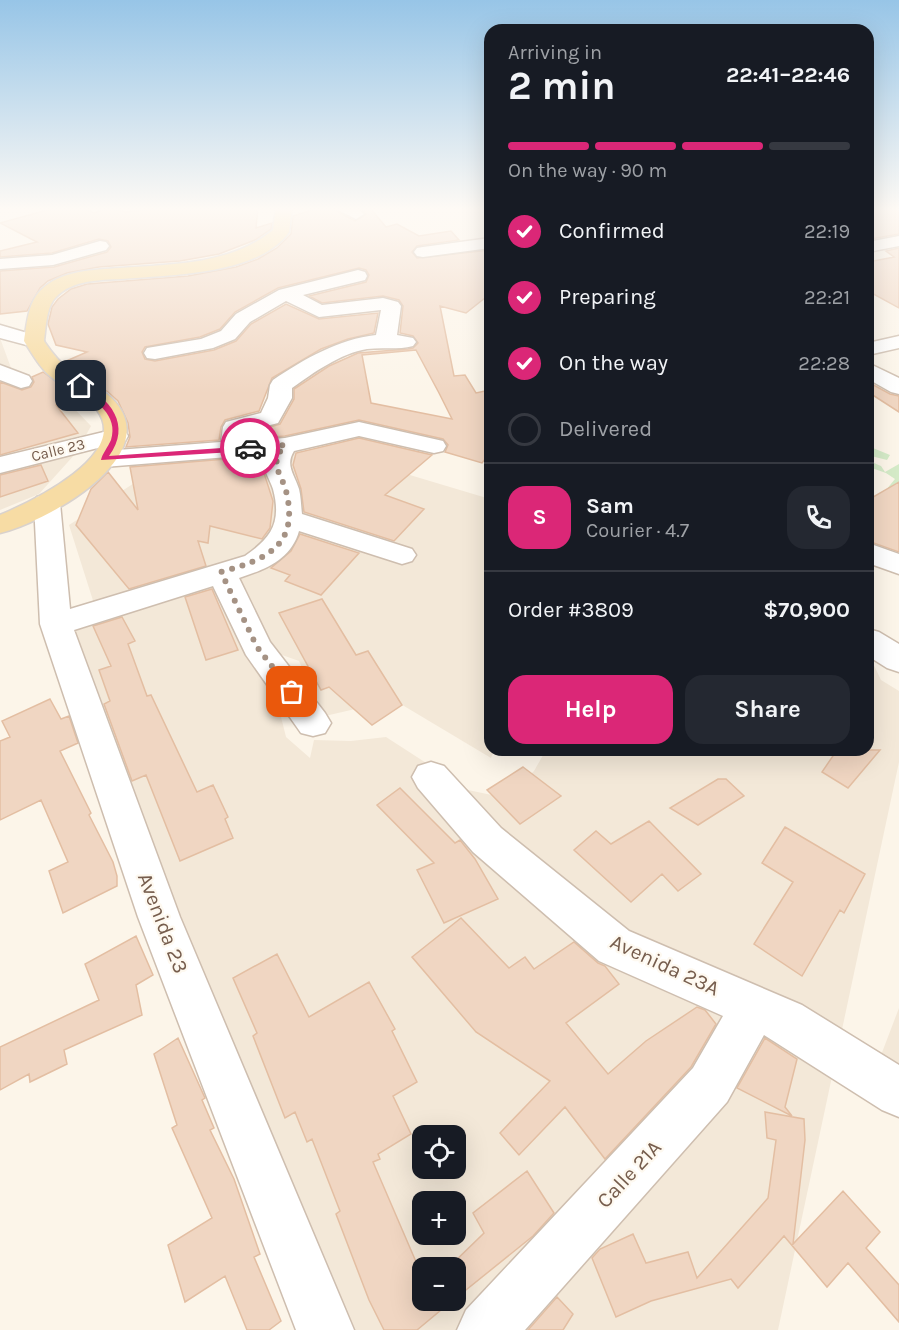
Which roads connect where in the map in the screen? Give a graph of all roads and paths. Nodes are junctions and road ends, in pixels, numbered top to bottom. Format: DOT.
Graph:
graph roads {
  1 [pos="175,269"];
  2 [pos="358,276"];
  3 [pos="286,294"];
  4 [pos="0,331"];
  5 [pos="34,341"];
  6 [pos="899,342"];
  7 [pos="874,347"];
  8 [pos="155,352"];
  9 [pos="0,372"];
  10 [pos="874,372"];
  11 [pos="21,381"];
  12 [pos="899,387"];
  13 [pos="116,436"];
  14 [pos="285,445"];
  15 [pos="434,446"];
  16 [pos="233,450"];
  17 [pos="104,459"];
  18 [pos="0,465"];
  19 [pos="47,503"];
  20 [pos="289,519"];
  21 [pos="0,525"];
  22 [pos="402,555"];
  23 [pos="874,555"];
  24 [pos="899,565"];
  25 [pos="221,572"];
  26 [pos="56,624"];
  27 [pos="874,644"];
  28 [pos="899,660"];
  29 [pos="313,723"];
  30 [pos="431,777"];
  31 [pos="755,1006"];
  32 [pos="899,1093"];
  33 [pos="325,1330"];
  34 [pos="486,1330"];
  1 -- 5 [label="main road"];
  2 -- 3 [label="street"];
  3 -- 8 [label="street"];
  3 -- 16 [label="street"];
  4 -- 5 [label="street"];
  5 -- 13 [label="main road"];
  6 -- 7 [label="street"];
  9 -- 11 [label="street"];
  10 -- 12 [label="street"];
  13 -- 17 [label="main road"];
  13 -- 18 [label="street, Calle 23"];
  14 -- 15 [label="street"];
  14 -- 16 [label="street"];
  14 -- 20 [label="street"];
  16 -- 17 [label="street"];
  17 -- 19 [label="main road"];
  19 -- 21 [label="main road"];
  19 -- 26 [label="street, Avenida 23"];
  20 -- 22 [label="street"];
  20 -- 25 [label="street"];
  23 -- 24 [label="street"];
  25 -- 26 [label="street"];
  25 -- 29 [label="street"];
  26 -- 33 [label="street, Avenida 23"];
  27 -- 28 [label="street"];
  30 -- 31 [label="street, Avenida 23A"];
  31 -- 32 [label="street, Avenida 23A"];
  31 -- 34 [label="street, Calle 21A"];
}
